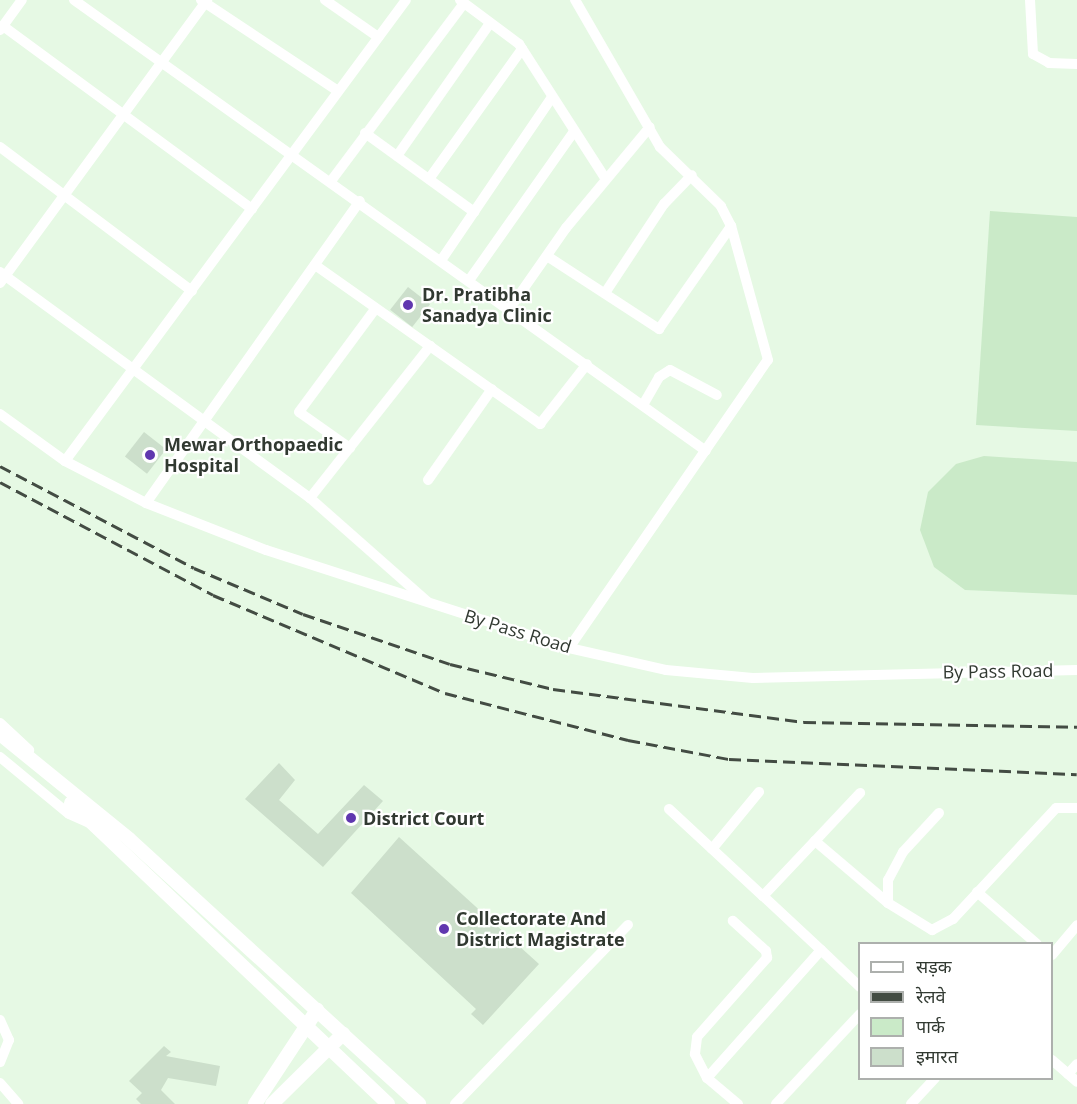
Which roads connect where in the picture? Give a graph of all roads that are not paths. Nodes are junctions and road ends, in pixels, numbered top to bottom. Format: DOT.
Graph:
graph roads {
  1 [pos="22,0"];
  2 [pos="74,0"];
  3 [pos="325,0"];
  4 [pos="406,0"];
  5 [pos="575,0"];
  6 [pos="1030,0"];
  7 [pos="204,1"];
  8 [pos="462,1"];
  9 [pos="490,23"];
  10 [pos="1,28"];
  11 [pos="378,37"];
  12 [pos="522,49"];
  13 [pos="161,62"];
  14 [pos="1077,64"];
  15 [pos="338,91"];
  16 [pos="552,97"];
  17 [pos="124,115"];
  18 [pos="650,127"];
  19 [pos="365,133"];
  20 [pos="573,134"];
  21 [pos="0,147"];
  22 [pos="292,154"];
  23 [pos="397,156"];
  24 [pos="692,175"];
  25 [pos="605,178"];
  26 [pos="429,179"];
  27 [pos="331,181"];
  28 [pos="65,196"];
  29 [pos="360,201"];
  30 [pos="252,209"];
  31 [pos="474,212"];
  32 [pos="731,226"];
  33 [pos="548,256"];
  34 [pos="442,259"];
  35 [pos="315,265"];
  36 [pos="2,277"];
  37 [pos="470,279"];
  38 [pos="192,291"];
  39 [pos="605,293"];
  40 [pos="376,308"];
  41 [pos="510,308"];
  42 [pos="430,346"];
  43 [pos="586,364"];
  44 [pos="134,370"];
  45 [pos="492,389"];
  46 [pos="717,395"];
  47 [pos="643,405"];
  48 [pos="0,414"];
  49 [pos="204,420"];
  50 [pos="350,448"];
  51 [pos="706,451"];
  52 [pos="65,461"];
  53 [pos="428,480"];
  54 [pos="310,498"];
  55 [pos="146,502"];
  56 [pos="430,604"];
  57 [pos="569,648"];
  58 [pos="1077,670"];
  59 [pos="0,723"];
  60 [pos="0,734"];
  61 [pos="0,757"];
  62 [pos="37,767"];
  63 [pos="759,792"];
  64 [pos="860,793"];
  65 [pos="82,803"];
  66 [pos="1077,808"];
  67 [pos="669,809"];
  68 [pos="939,813"];
  69 [pos="91,824"];
  70 [pos="815,842"];
  71 [pos="712,849"];
  72 [pos="181,886"];
  73 [pos="977,892"];
  74 [pos="763,896"];
  75 [pos="170,899"];
  76 [pos="888,903"];
  77 [pos="733,921"];
  78 [pos="628,925"];
  79 [pos="1077,925"];
  80 [pos="1035,942"];
  81 [pos="821,950"];
  82 [pos="1053,954"];
  83 [pos="858,985"];
  84 [pos="317,1010"];
  85 [pos="858,1016"];
  86 [pos="0,1020"];
  87 [pos="304,1028"];
  88 [pos="343,1034"];
  89 [pos="328,1049"];
  90 [pos="1053,1061"];
  91 [pos="0,1062"];
  92 [pos="1077,1064"];
  93 [pos="1068,1074"];
  94 [pos="707,1078"];
  95 [pos="933,1080"];
  96 [pos="1077,1082"];
  97 [pos="0,1083"];
  98 [pos="258,1099"];
  99 [pos="381,1102"];
  100 [pos="18,1104"];
  101 [pos="272,1104"];
  102 [pos="418,1104"];
  103 [pos="455,1104"];
  104 [pos="738,1104"];
  105 [pos="776,1104"];
  106 [pos="911,1104"];
  1 -- 10 [label="street"];
  2 -- 13 [label="street"];
  3 -- 11 [label="street"];
  4 -- 11 [label="street"];
  5 -- 18 [label="street"];
  6 -- 14 [label="street"];
  7 -- 13 [label="street"];
  7 -- 15 [label="street"];
  8 -- 9 [label="street"];
  8 -- 19 [label="street"];
  9 -- 12 [label="street"];
  9 -- 23 [label="street"];
  10 -- 17 [label="street"];
  11 -- 15 [label="street"];
  12 -- 16 [label="street"];
  12 -- 26 [label="street"];
  13 -- 17 [label="street"];
  13 -- 22 [label="street"];
  15 -- 22 [label="street"];
  16 -- 20 [label="street"];
  16 -- 31 [label="street"];
  17 -- 28 [label="street"];
  17 -- 30 [label="street"];
  18 -- 24 [label="street"];
  18 -- 25 [label="street"];
  19 -- 23 [label="street"];
  19 -- 27 [label="street"];
  20 -- 25 [label="street"];
  20 -- 37 [label="street"];
  21 -- 28 [label="street"];
  22 -- 27 [label="street"];
  22 -- 30 [label="street"];
  23 -- 26 [label="street"];
  24 -- 32 [label="street"];
  24 -- 39 [label="street"];
  25 -- 33 [label="street"];
  26 -- 31 [label="street"];
  27 -- 29 [label="street"];
  28 -- 36 [label="street"];
  28 -- 38 [label="street"];
  29 -- 34 [label="street"];
  29 -- 35 [label="street"];
  30 -- 38 [label="street"];
  31 -- 34 [label="street"];
  32 -- 39 [label="street"];
  32 -- 51 [label="street"];
  33 -- 39 [label="street"];
  33 -- 41 [label="street"];
  34 -- 37 [label="street"];
  35 -- 40 [label="street"];
  35 -- 49 [label="street"];
  36 -- 44 [label="street"];
  37 -- 41 [label="street"];
  38 -- 44 [label="street"];
  40 -- 42 [label="street"];
  40 -- 50 [label="street"];
  41 -- 43 [label="street"];
  42 -- 45 [label="street"];
  42 -- 50 [label="street"];
  43 -- 45 [label="street"];
  43 -- 47 [label="street"];
  44 -- 49 [label="street"];
  44 -- 52 [label="street"];
  45 -- 53 [label="street"];
  46 -- 47 [label="street"];
  47 -- 51 [label="street"];
  48 -- 52 [label="street, By Pass Road"];
  49 -- 54 [label="street"];
  49 -- 55 [label="street"];
  50 -- 54 [label="street"];
  51 -- 57 [label="street"];
  52 -- 55 [label="street, By Pass Road"];
  54 -- 56 [label="street"];
  55 -- 56 [label="street, By Pass Road"];
  56 -- 57 [label="street, By Pass Road"];
  57 -- 58 [label="street, By Pass Road"];
  59 -- 65 [label="street"];
  60 -- 62 [label="main road"];
  61 -- 69 [label="street"];
  62 -- 65 [label="main road"];
  62 -- 69 [label="main road"];
  63 -- 71 [label="street"];
  64 -- 70 [label="street"];
  65 -- 72 [label="main road"];
  66 -- 73 [label="street"];
  67 -- 71 [label="street"];
  68 -- 76 [label="street"];
  69 -- 75 [label="main road"];
  70 -- 74 [label="street"];
  70 -- 76 [label="street"];
  71 -- 74 [label="street"];
  72 -- 75 [label="main road"];
  72 -- 84 [label="main road"];
  73 -- 76 [label="street"];
  73 -- 80 [label="street"];
  74 -- 81 [label="street"];
  75 -- 87 [label="main road"];
  77 -- 94 [label="street"];
  78 -- 103 [label="street"];
  79 -- 82 [label="street"];
  81 -- 83 [label="street"];
  81 -- 94 [label="street"];
  84 -- 87 [label="main road"];
  84 -- 88 [label="main road"];
  85 -- 105 [label="street"];
  86 -- 91 [label="street"];
  87 -- 89 [label="main road"];
  87 -- 98 [label="main road"];
  88 -- 89 [label="main road"];
  88 -- 102 [label="main road"];
  89 -- 99 [label="main road"];
  89 -- 101 [label="main road"];
  90 -- 93 [label="street"];
  92 -- 93 [label="street"];
  93 -- 96 [label="street"];
  94 -- 104 [label="street"];
  95 -- 106 [label="street"];
  97 -- 100 [label="street"];
  98 -- 101 [label="street"];
}
